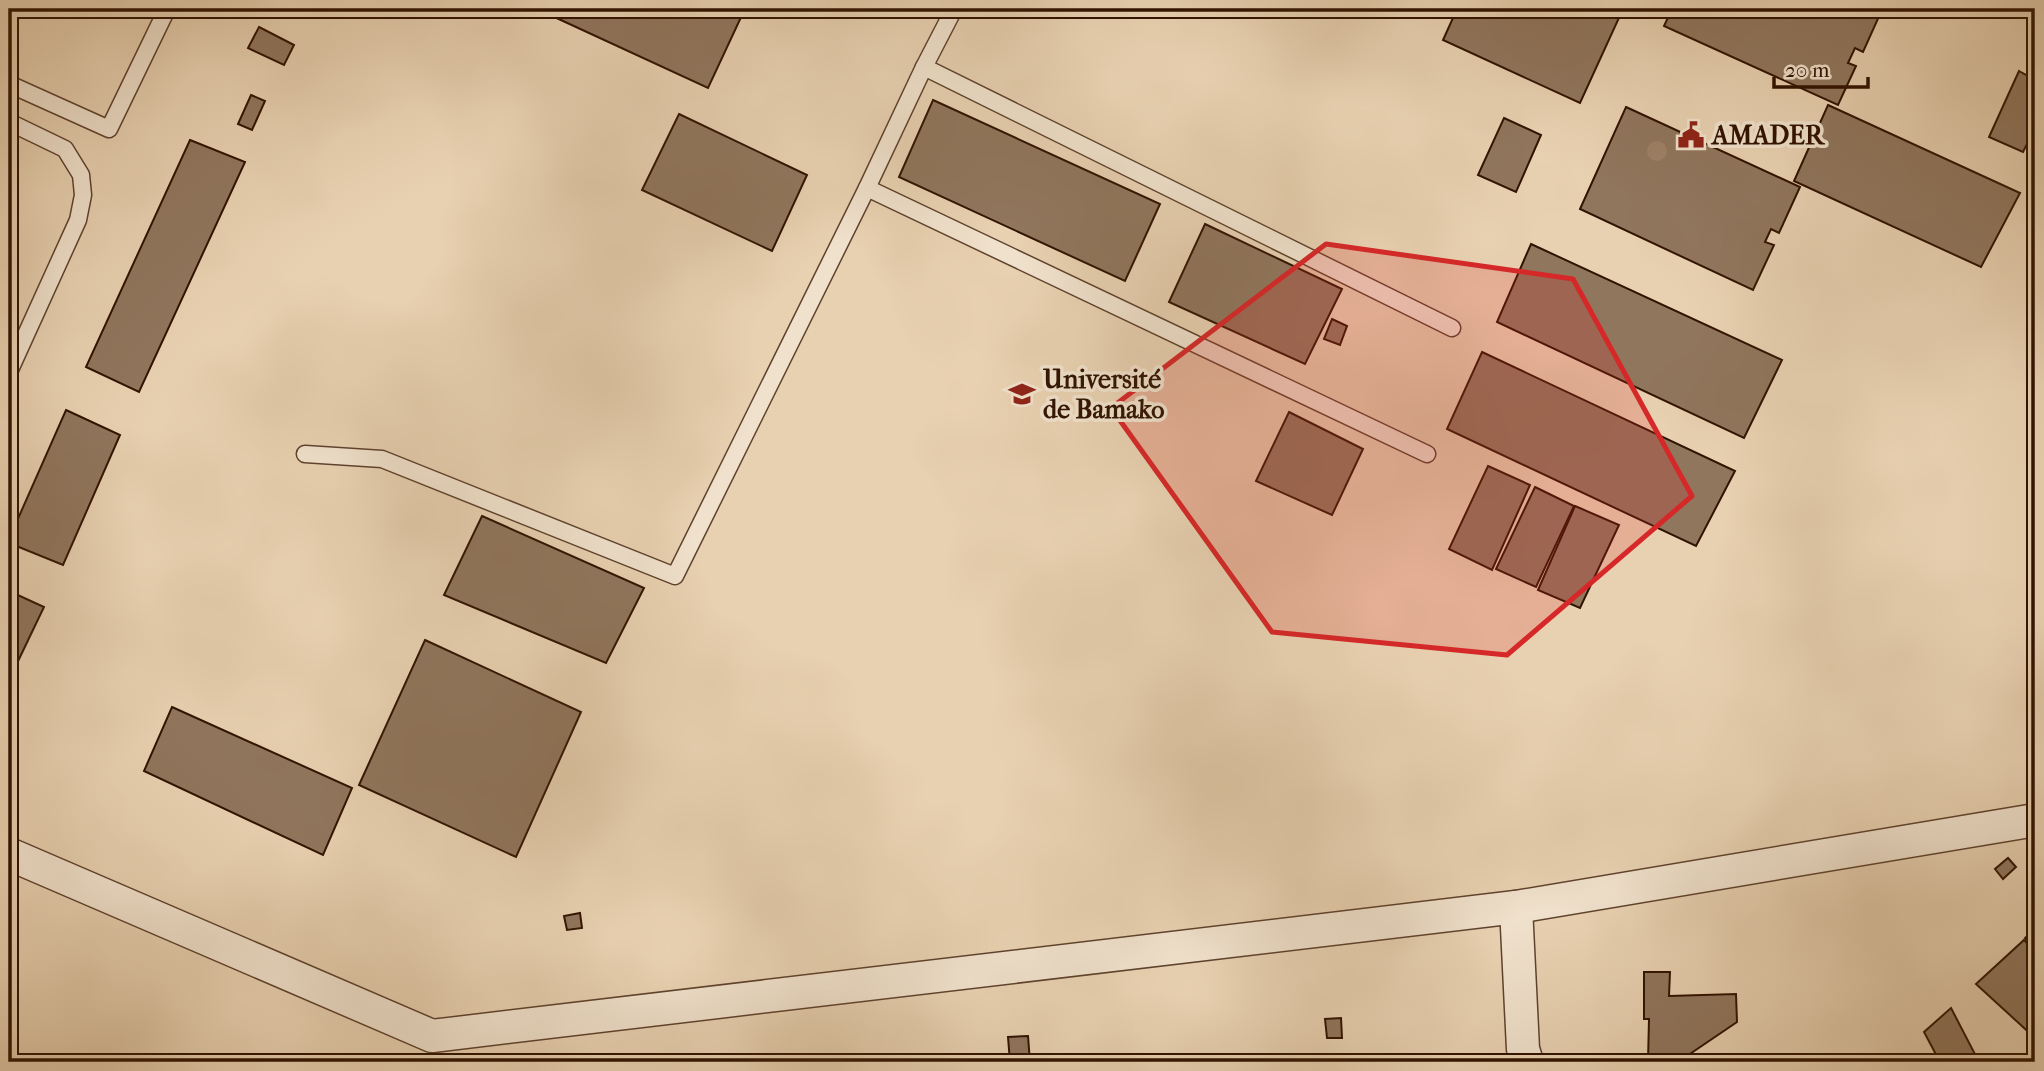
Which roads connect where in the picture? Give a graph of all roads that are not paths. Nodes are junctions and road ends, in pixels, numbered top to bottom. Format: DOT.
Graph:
graph roads {
  1 [pos="167,9"];
  2 [pos="954,9"];
  3 [pos="924,67"];
  4 [pos="9,85"];
  5 [pos="9,122"];
  6 [pos="867,188"];
  7 [pos="1452,328"];
  8 [pos="9,372"];
  9 [pos="305,454"];
  10 [pos="1427,454"];
  11 [pos="2035,820"];
  12 [pos="9,855"];
  13 [pos="1516,907"];
  14 [pos="1527,1062"];
  1 -- 4 [label="lane"];
  2 -- 3 [label="lane"];
  3 -- 6 [label="lane"];
  3 -- 7 [label="lane"];
  5 -- 8 [label="lane"];
  6 -- 9 [label="lane"];
  6 -- 10 [label="lane"];
  11 -- 13 [label="street"];
  12 -- 13 [label="street"];
  13 -- 14 [label="street"];
}
